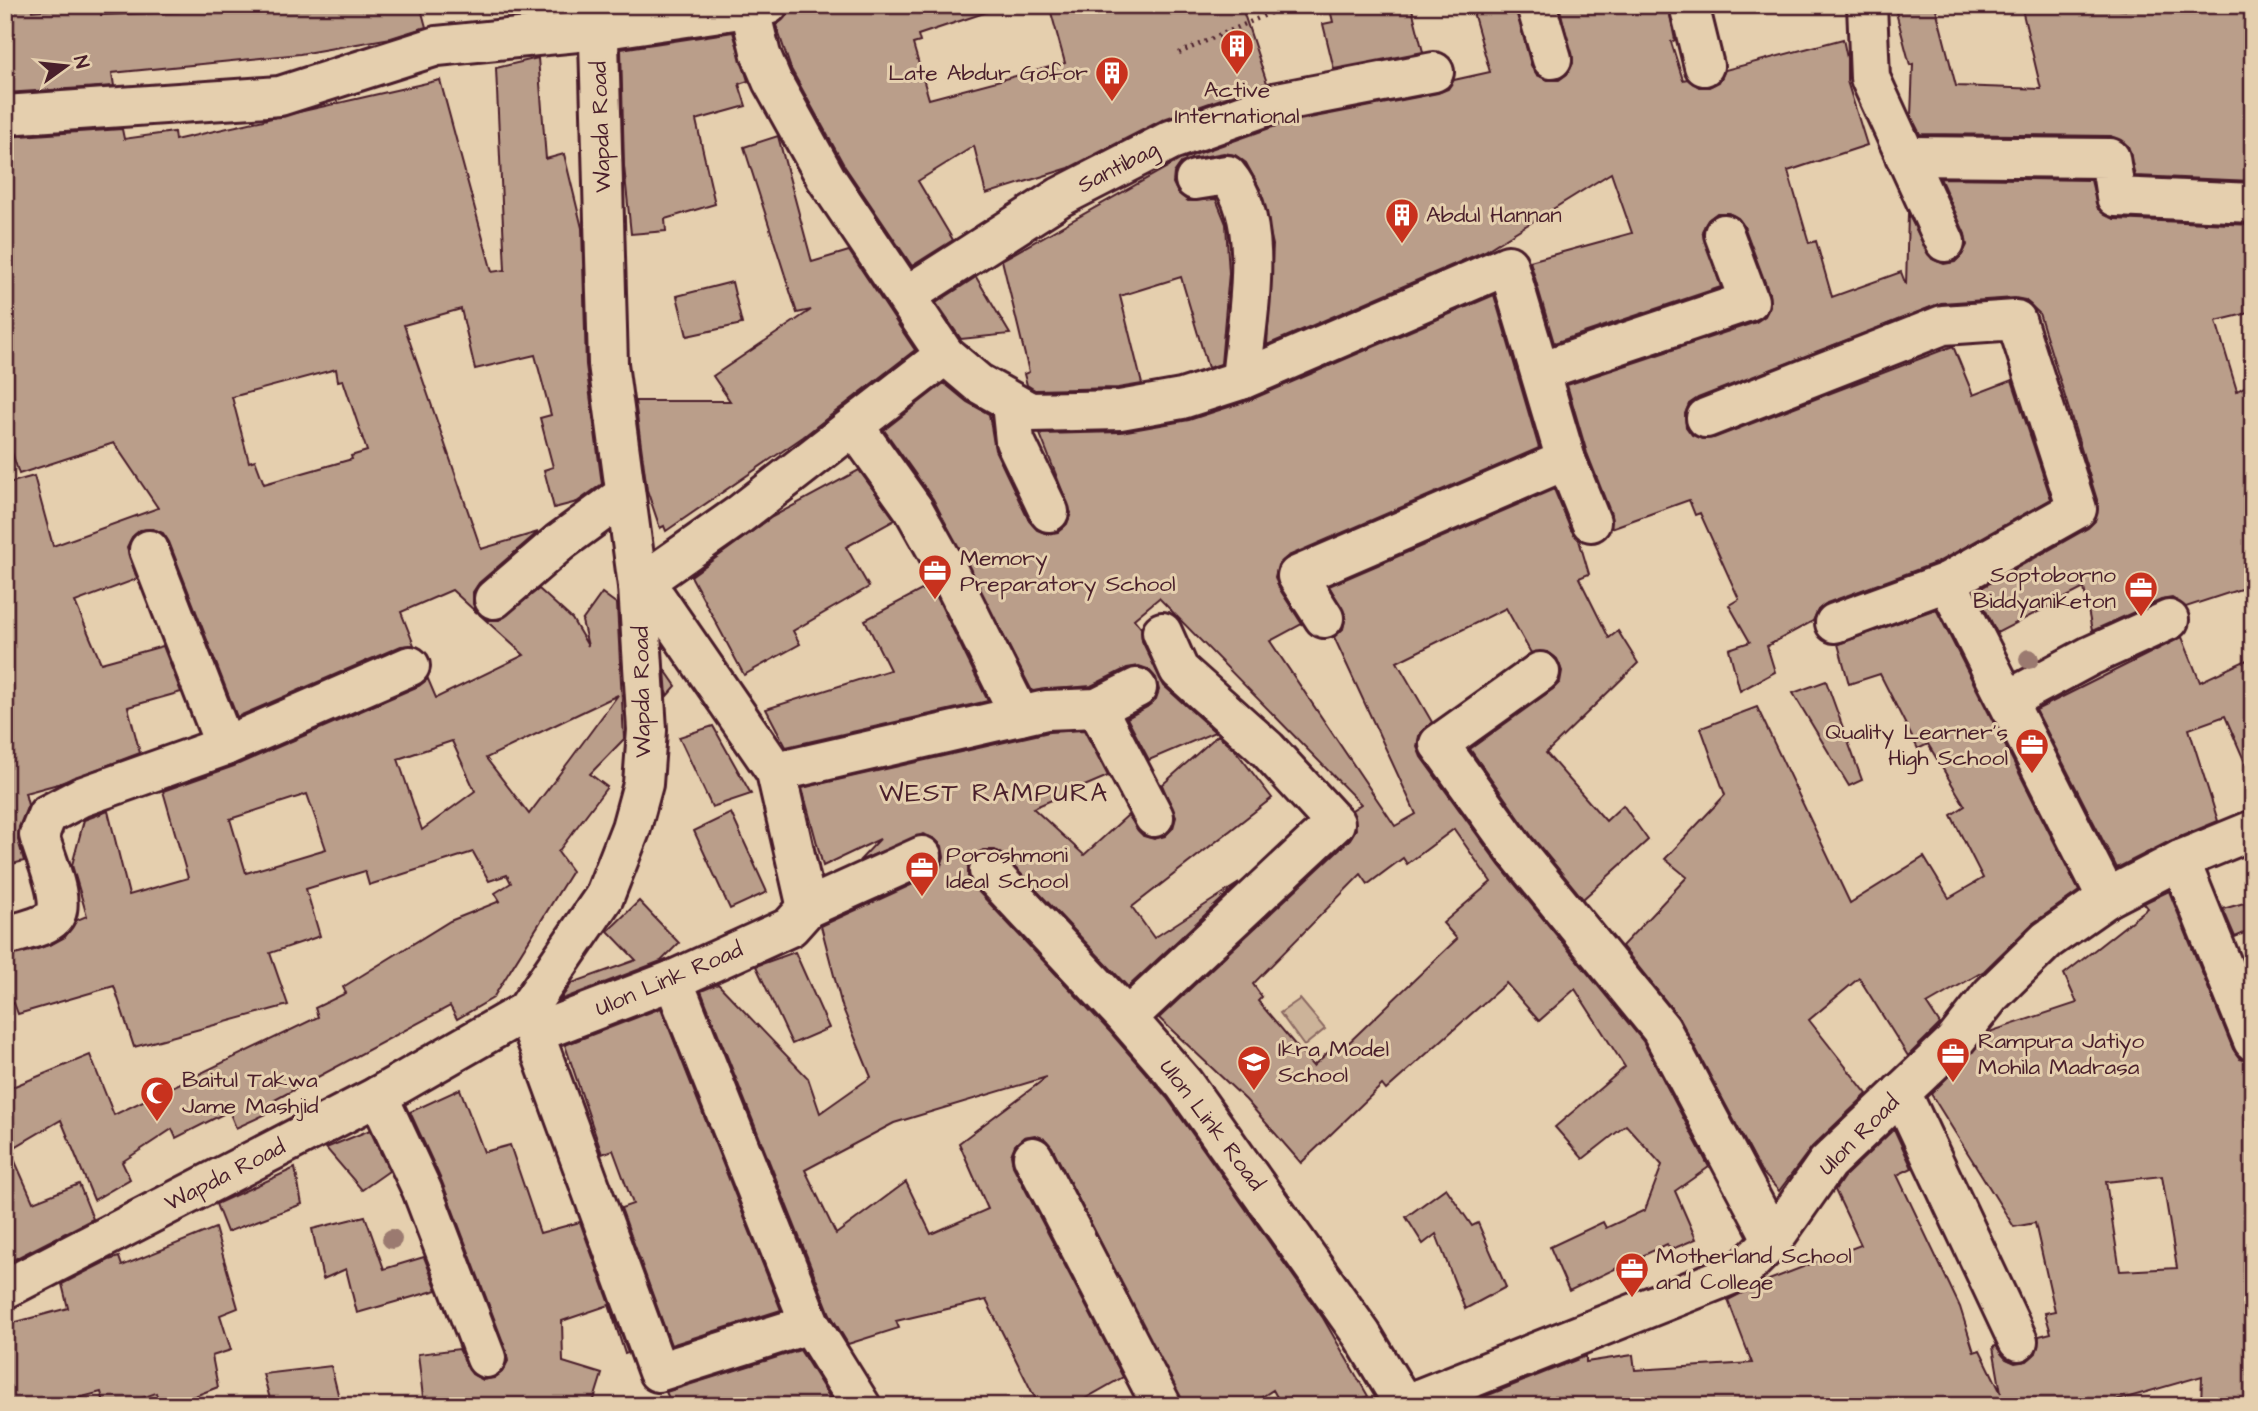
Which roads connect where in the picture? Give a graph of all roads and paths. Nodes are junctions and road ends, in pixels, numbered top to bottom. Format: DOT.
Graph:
graph roads {
  1 [pos="1536,5"];
  2 [pos="1689,5"];
  3 [pos="1867,5"];
  4 [pos="759,7"];
  5 [pos="1275,11"];
  6 [pos="598,18"];
  7 [pos="1179,53"];
  8 [pos="1552,59"];
  9 [pos="1704,66"];
  10 [pos="1434,72"];
  11 [pos="5,115"];
  12 [pos="1905,156"];
  13 [pos="1195,180"];
  14 [pos="2253,203"];
  15 [pos="1724,234"];
  16 [pos="1945,242"];
  17 [pos="906,296"];
  18 [pos="945,355"];
  19 [pos="1540,371"];
  20 [pos="1241,380"];
  21 [pos="1011,403"];
  22 [pos="1706,418"];
  23 [pos="854,426"];
  24 [pos="1566,460"];
  25 [pos="624,495"];
  26 [pos="1049,512"];
  27 [pos="1591,523"];
  28 [pos="149,550"];
  29 [pos="1947,582"];
  30 [pos="638,586"];
  31 [pos="494,599"];
  32 [pos="1324,618"];
  33 [pos="2169,620"];
  34 [pos="1835,623"];
  35 [pos="1162,632"];
  36 [pos="410,666"];
  37 [pos="1540,672"];
  38 [pos="1137,688"];
  39 [pos="2008,700"];
  40 [pos="1097,708"];
  41 [pos="1020,716"];
  42 [pos="225,746"];
  43 [pos="776,772"];
  44 [pos="1154,817"];
  45 [pos="2253,830"];
  46 [pos="922,856"];
  47 [pos="2180,860"];
  48 [pos="989,871"];
  49 [pos="2107,898"];
  50 [pos="807,908"];
  51 [pos="5,936"];
  52 [pos="673,980"];
  53 [pos="526,1011"];
  54 [pos="1127,1018"];
  55 [pos="2253,1041"];
  56 [pos="1901,1092"];
  57 [pos="378,1096"];
  58 [pos="1032,1157"];
  59 [pos="1773,1240"];
  60 [pos="5,1289"];
  61 [pos="810,1324"];
  62 [pos="2018,1340"];
  63 [pos="486,1358"];
  64 [pos="1403,1405"];
  65 [pos="861,1406"];
  66 [pos="1162,1406"];
  1 -- 8 [label="street"];
  2 -- 9 [label="street"];
  3 -- 12 [label="street"];
  4 -- 6 [label="street"];
  4 -- 17 [label="street"];
  5 -- 7 [label="path"];
  6 -- 11 [label="street"];
  6 -- 25 [label="street, Wapda Road"];
  10 -- 17 [label="street, Santibag"];
  12 -- 14 [label="street"];
  12 -- 16 [label="street"];
  13 -- 20 [label="street"];
  15 -- 19 [label="street"];
  17 -- 18 [label="street"];
  18 -- 21 [label="street"];
  18 -- 23 [label="street"];
  19 -- 20 [label="street"];
  19 -- 24 [label="street"];
  20 -- 21 [label="street"];
  21 -- 26 [label="street"];
  22 -- 29 [label="street"];
  23 -- 30 [label="street"];
  23 -- 41 [label="street"];
  24 -- 27 [label="street"];
  24 -- 32 [label="street"];
  25 -- 30 [label="street, Wapda Road"];
  25 -- 31 [label="street"];
  28 -- 42 [label="street"];
  29 -- 34 [label="street"];
  29 -- 39 [label="street"];
  30 -- 43 [label="street"];
  30 -- 53 [label="street, Wapda Road"];
  33 -- 39 [label="street"];
  35 -- 54 [label="street"];
  36 -- 42 [label="street"];
  37 -- 59 [label="street"];
  38 -- 40 [label="street"];
  39 -- 49 [label="street"];
  40 -- 41 [label="street"];
  40 -- 44 [label="street"];
  41 -- 43 [label="street"];
  42 -- 51 [label="street"];
  43 -- 50 [label="street"];
  45 -- 47 [label="street, Ulon Road"];
  46 -- 50 [label="street, Ulon Link Road"];
  47 -- 49 [label="street, Ulon Road"];
  47 -- 55 [label="street"];
  48 -- 54 [label="street, Ulon Link Road"];
  49 -- 56 [label="street, Ulon Road"];
  50 -- 52 [label="street, Ulon Link Road"];
  52 -- 53 [label="street, Ulon Link Road"];
  52 -- 61 [label="street"];
  53 -- 57 [label="street, Wapda Road"];
  53 -- 61 [label="street"];
  54 -- 64 [label="street, Ulon Link Road"];
  56 -- 59 [label="street, Ulon Road"];
  56 -- 62 [label="street"];
  57 -- 60 [label="street, Wapda Road"];
  57 -- 63 [label="street"];
  58 -- 66 [label="street"];
  59 -- 64 [label="street, Ulon Road"];
  61 -- 65 [label="street"];
}
